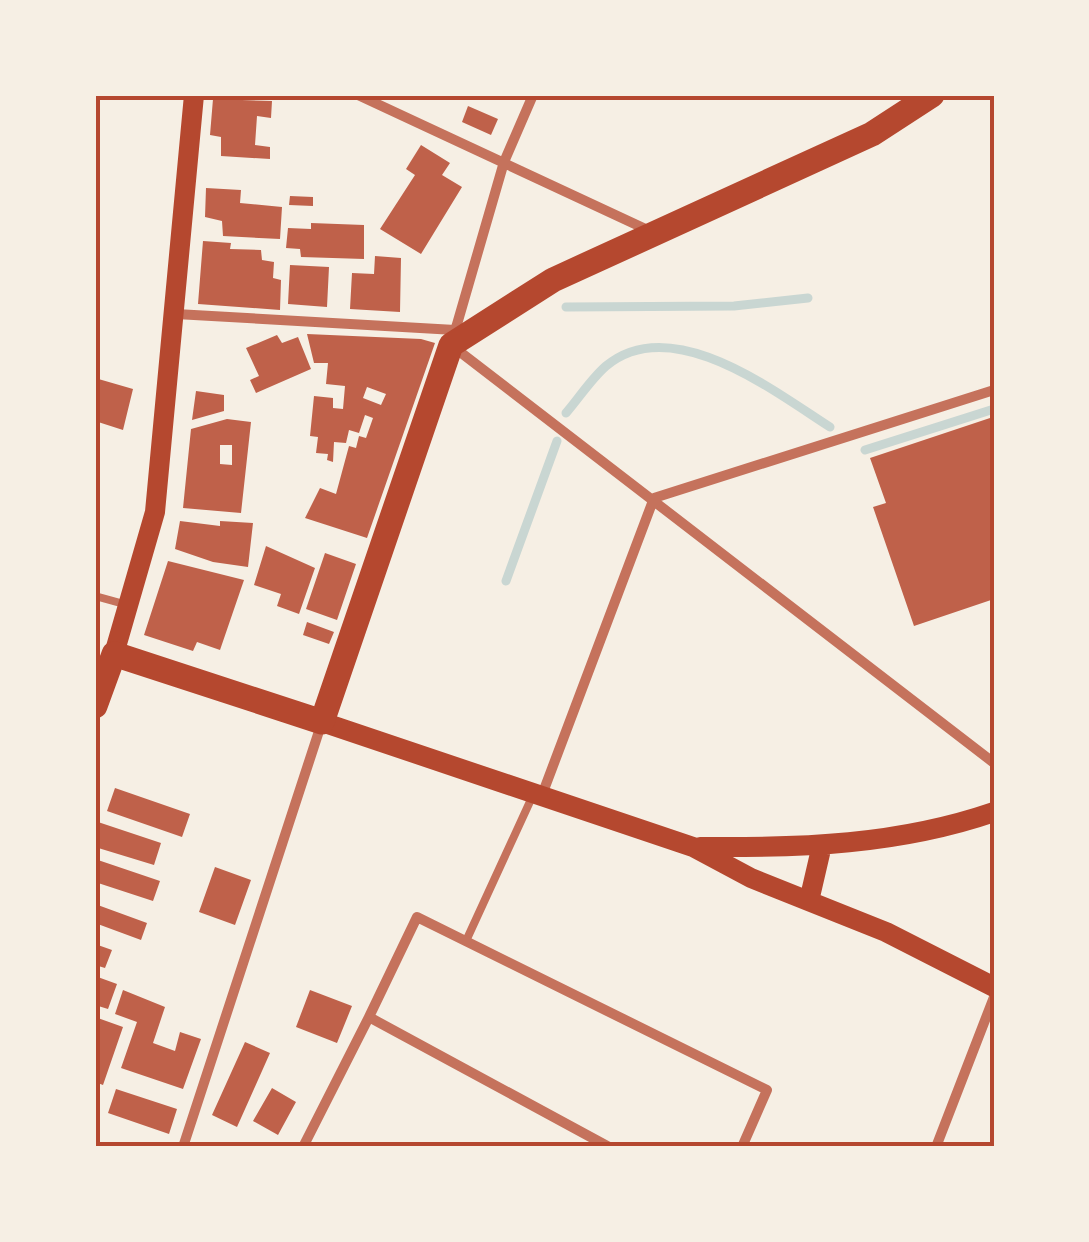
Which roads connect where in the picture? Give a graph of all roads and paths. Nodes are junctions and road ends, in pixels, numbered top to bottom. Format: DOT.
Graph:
graph roads {
  1 [pos="194,95"];
  2 [pos="358,95"];
  3 [pos="533,95"];
  4 [pos="932,95"];
  5 [pos="504,162"];
  6 [pos="655,233"];
  7 [pos="176,314"];
  8 [pos="453,338"];
  9 [pos="994,390"];
  10 [pos="654,498"];
  11 [pos="95,596"];
  12 [pos="128,606"];
  13 [pos="114,654"];
  14 [pos="95,706"];
  15 [pos="322,722"];
  16 [pos="994,762"];
  17 [pos="538,794"];
  18 [pos="994,812"];
  19 [pos="822,845"];
  20 [pos="693,846"];
  21 [pos="809,901"];
  22 [pos="466,941"];
  23 [pos="994,987"];
  24 [pos="994,998"];
  25 [pos="368,1017"];
  26 [pos="183,1147"];
  27 [pos="303,1147"];
  28 [pos="610,1147"];
  29 [pos="742,1147"];
  30 [pos="936,1147"];
  1 -- 7 [label="main road"];
  2 -- 5 [label="street"];
  3 -- 5 [label="street"];
  4 -- 6 [label="main road"];
  5 -- 6 [label="street"];
  5 -- 8 [label="street"];
  6 -- 8 [label="main road"];
  7 -- 8 [label="street"];
  7 -- 12 [label="main road"];
  8 -- 10 [label="street"];
  8 -- 15 [label="main road"];
  9 -- 10 [label="street"];
  10 -- 16 [label="street"];
  10 -- 17 [label="street"];
  11 -- 12 [label="lane"];
  12 -- 13 [label="main road"];
  13 -- 14 [label="main road"];
  13 -- 15 [label="main road"];
  15 -- 17 [label="main road"];
  15 -- 26 [label="street"];
  17 -- 20 [label="main road"];
  17 -- 22 [label="lane"];
  18 -- 19 [label="main road"];
  19 -- 20 [label="main road"];
  19 -- 21 [label="main road"];
  20 -- 21 [label="main road"];
  21 -- 23 [label="main road"];
  22 -- 25 [label="street"];
  22 -- 29 [label="street"];
  24 -- 30 [label="street"];
  25 -- 27 [label="street"];
  25 -- 28 [label="street"];
}
